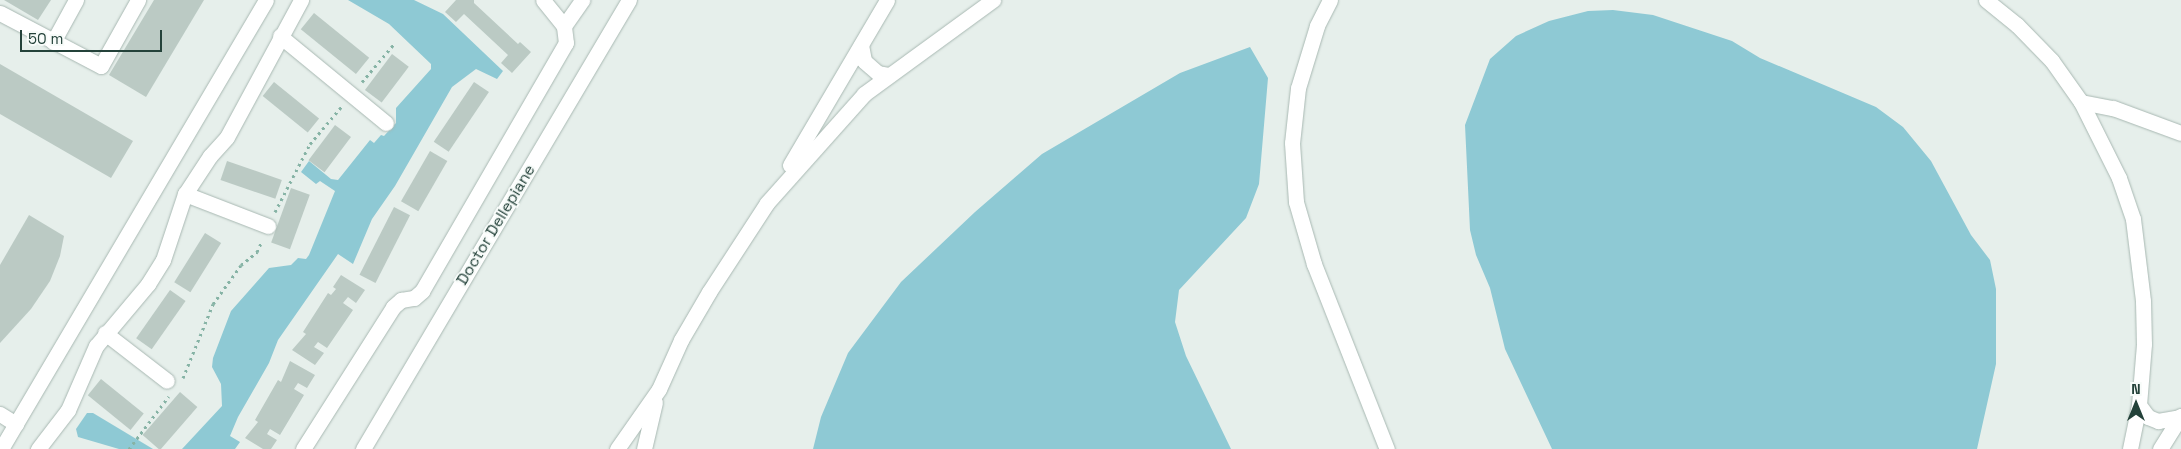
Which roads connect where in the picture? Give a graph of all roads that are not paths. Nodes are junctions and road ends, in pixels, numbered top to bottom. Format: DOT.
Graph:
graph roads {
  1 [pos="76,0"];
  2 [pos="138,0"];
  3 [pos="266,0"];
  4 [pos="301,0"];
  5 [pos="544,0"];
  6 [pos="582,0"];
  7 [pos="629,0"];
  8 [pos="887,0"];
  9 [pos="993,0"];
  10 [pos="1330,0"];
  11 [pos="1986,0"];
  12 [pos="0,13"];
  13 [pos="564,26"];
  14 [pos="280,36"];
  15 [pos="53,42"];
  16 [pos="860,45"];
  17 [pos="888,75"];
  18 [pos="2081,102"];
  19 [pos="386,123"];
  20 [pos="2181,133"];
  21 [pos="185,194"];
  22 [pos="767,203"];
  23 [pos="268,226"];
  24 [pos="105,333"];
  25 [pos="167,381"];
  26 [pos="660,388"];
  27 [pos="2139,405"];
  28 [pos="0,414"];
  29 [pos="2181,417"];
  30 [pos="16,424"];
  31 [pos="1,449"];
  32 [pos="38,449"];
  33 [pos="304,449"];
  34 [pos="364,449"];
  35 [pos="617,449"];
  36 [pos="644,449"];
  37 [pos="1387,449"];
  38 [pos="2130,449"];
  39 [pos="2160,449"];
  1 -- 15 [label="street"];
  2 -- 15 [label="street"];
  3 -- 30 [label="street"];
  4 -- 14 [label="street"];
  5 -- 13 [label="street"];
  6 -- 13 [label="street"];
  7 -- 34 [label="street, Doctor Dellepiane"];
  8 -- 16 [label="street"];
  9 -- 17 [label="street"];
  10 -- 37 [label="street"];
  11 -- 18 [label="street"];
  12 -- 15 [label="street"];
  13 -- 33 [label="street"];
  14 -- 19 [label="street"];
  14 -- 21 [label="street"];
  16 -- 17 [label="street"];
  16 -- 22 [label="street"];
  17 -- 22 [label="street"];
  18 -- 20 [label="street"];
  18 -- 27 [label="street"];
  21 -- 23 [label="street"];
  21 -- 24 [label="street"];
  22 -- 26 [label="street"];
  24 -- 25 [label="street"];
  24 -- 32 [label="street"];
  26 -- 35 [label="street"];
  26 -- 36 [label="street"];
  27 -- 29 [label="street"];
  27 -- 38 [label="street"];
  28 -- 30 [label="street"];
  29 -- 39 [label="street"];
  30 -- 31 [label="street"];
}
